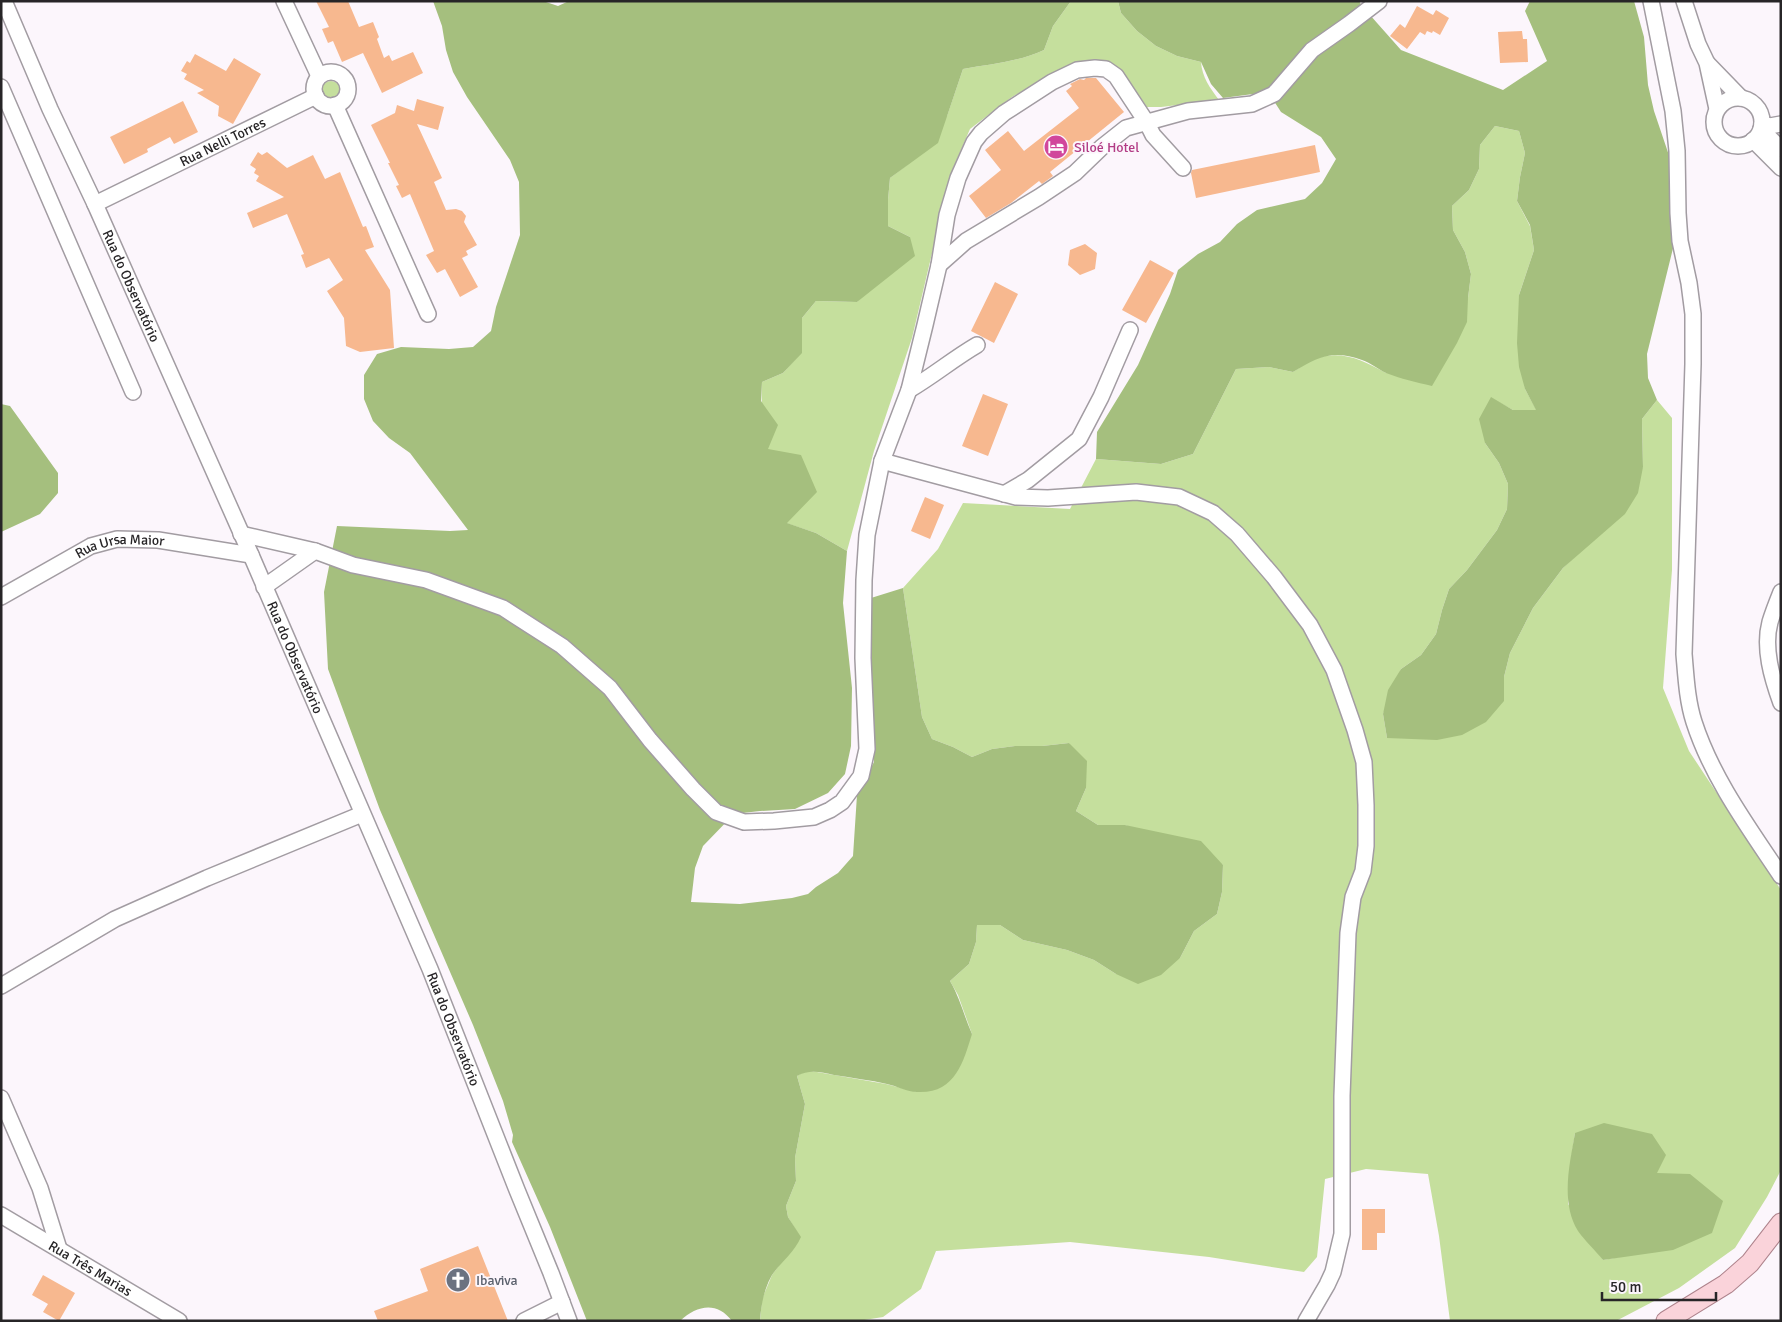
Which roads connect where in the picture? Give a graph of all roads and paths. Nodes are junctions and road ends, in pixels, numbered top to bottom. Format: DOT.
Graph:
graph roads {
  1 [pos="4,1"];
  2 [pos="284,1"];
  3 [pos="1379,1"];
  4 [pos="1651,1"];
  5 [pos="1684,1"];
  6 [pos="1707,63"];
  7 [pos="319,76"];
  8 [pos="1,87"];
  9 [pos="316,96"];
  10 [pos="1741,98"];
  11 [pos="335,105"];
  12 [pos="1717,109"];
  13 [pos="17,123"];
  14 [pos="1147,124"];
  15 [pos="1781,124"];
  16 [pos="1,126"];
  17 [pos="1759,131"];
  18 [pos="1781,149"];
  19 [pos="1183,168"];
  20 [pos="1781,168"];
  21 [pos="95,204"];
  22 [pos="939,265"];
  23 [pos="428,314"];
  24 [pos="1130,330"];
  25 [pos="977,345"];
  26 [pos="909,390"];
  27 [pos="133,392"];
  28 [pos="882,461"];
  29 [pos="1004,494"];
  30 [pos="241,534"];
  31 [pos="315,552"];
  32 [pos="251,555"];
  33 [pos="264,587"];
  34 [pos="1781,592"];
  35 [pos="1,597"];
  36 [pos="1781,703"];
  37 [pos="362,814"];
  38 [pos="1781,876"];
  39 [pos="1,986"];
  40 [pos="1,1098"];
  41 [pos="48,1213"];
  42 [pos="1,1216"];
  43 [pos="1781,1223"];
  44 [pos="40,1238"];
  45 [pos="59,1249"];
  46 [pos="562,1302"];
  47 [pos="179,1321"];
  48 [pos="524,1321"];
  49 [pos="569,1321"];
  50 [pos="1306,1321"];
  51 [pos="1666,1321"];
  1 -- 21 [label="street, Rua do Observatório"];
  2 -- 7 [label="street"];
  3 -- 14 [label="street"];
  4 -- 38 [label="street"];
  5 -- 6 [label="street"];
  6 -- 10 [label="street"];
  6 -- 12 [label="street"];
  7 -- 9 [label="street"];
  7 -- 11 [label="street"];
  8 -- 13 [label="street"];
  9 -- 11 [label="street"];
  9 -- 21 [label="street, Rua Nelli Torres"];
  10 -- 12 [label="street"];
  10 -- 17 [label="street"];
  11 -- 23 [label="street"];
  12 -- 17 [label="street"];
  13 -- 16 [label="street"];
  13 -- 27 [label="street"];
  14 -- 19 [label="street"];
  14 -- 22 [label="street"];
  14 -- 22 [label="street"];
  15 -- 17 [label="street"];
  17 -- 18 [label="street"];
  17 -- 20 [label="street"];
  21 -- 30 [label="street, Rua do Observatório"];
  22 -- 26 [label="street"];
  24 -- 29 [label="street"];
  25 -- 26 [label="street"];
  26 -- 28 [label="street"];
  28 -- 29 [label="street"];
  28 -- 31 [label="street"];
  29 -- 50 [label="street"];
  30 -- 31 [label="street"];
  30 -- 32 [label="street, Rua do Observatório"];
  31 -- 33 [label="street"];
  32 -- 33 [label="street, Rua do Observatório"];
  32 -- 35 [label="street, Rua Ursa Maior"];
  33 -- 37 [label="street, Rua do Observatório"];
  34 -- 36 [label="street"];
  37 -- 39 [label="street"];
  37 -- 46 [label="street, Rua do Observatório"];
  40 -- 41 [label="street"];
  41 -- 44 [label="street"];
  41 -- 45 [label="street"];
  42 -- 44 [label="street, Rua Três Marias"];
  43 -- 51 [label="main road"];
  44 -- 45 [label="street, Rua Três Marias"];
  45 -- 47 [label="street, Rua Três Marias"];
  46 -- 48 [label="street"];
  46 -- 49 [label="street, Rua do Observatório"];
}
